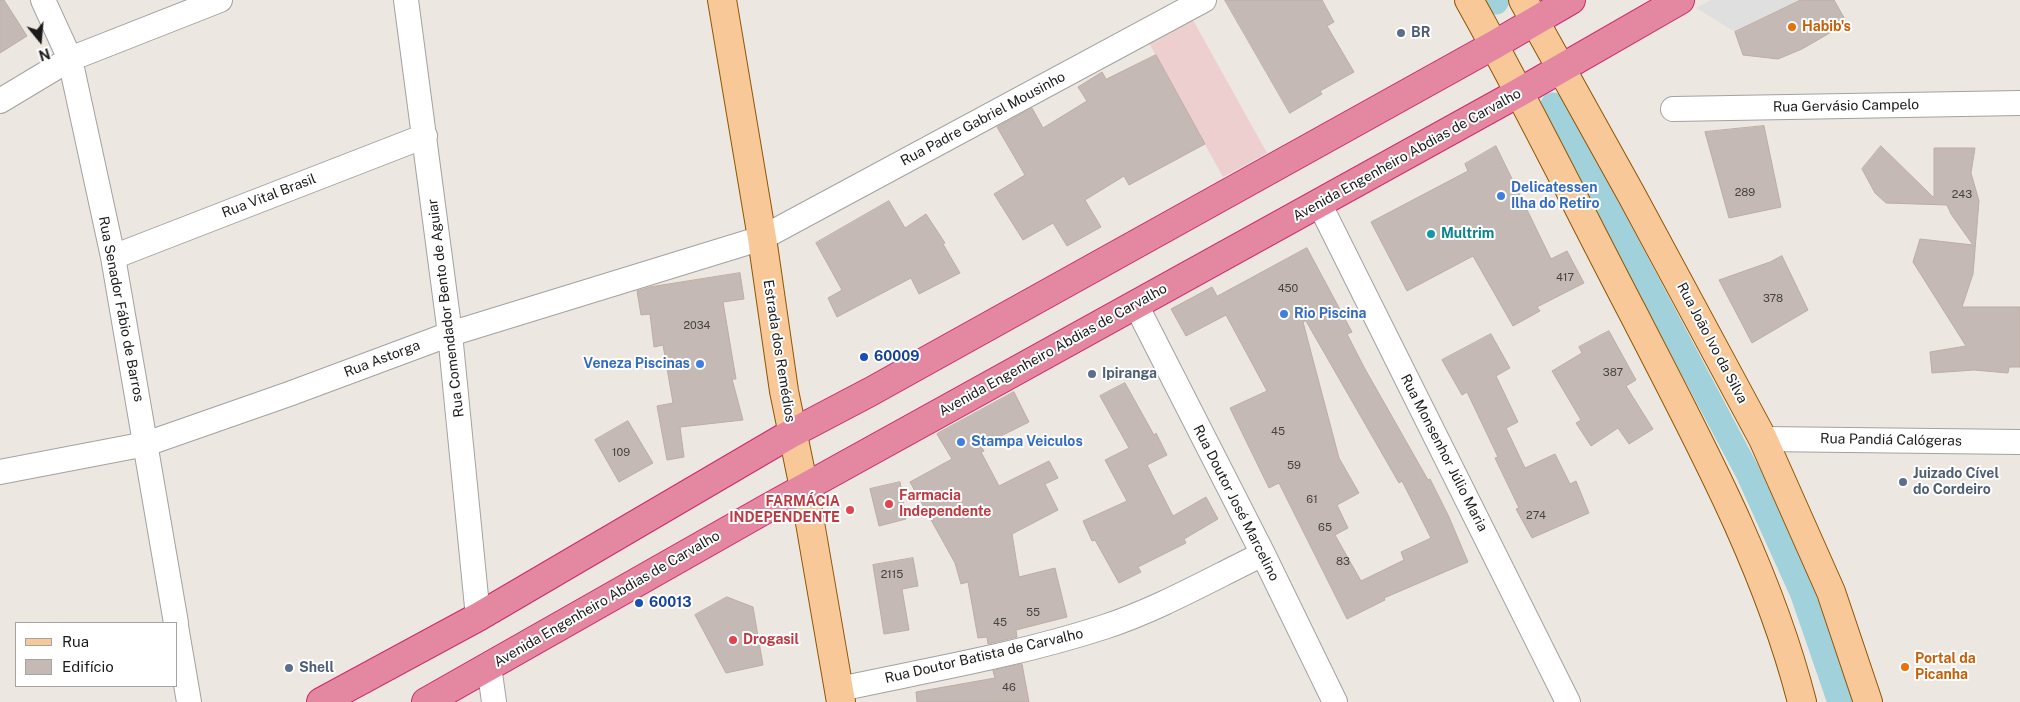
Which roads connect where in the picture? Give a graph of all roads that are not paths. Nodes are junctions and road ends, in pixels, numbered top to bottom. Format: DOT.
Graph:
graph roads {
  1 [pos="43,0"];
  2 [pos="220,0"];
  3 [pos="406,0"];
  4 [pos="722,0"];
  5 [pos="1204,0"];
  6 [pos="1469,0"];
  7 [pos="1571,0"];
  8 [pos="1680,0"];
  9 [pos="1529,11"];
  10 [pos="1494,45"];
  11 [pos="70,59"];
  12 [pos="1562,69"];
  13 [pos="1520,92"];
  14 [pos="0,101"];
  15 [pos="2020,103"];
  16 [pos="1673,110"];
  17 [pos="425,136"];
  18 [pos="1319,203"];
  19 [pos="762,238"];
  20 [pos="113,256"];
  21 [pos="1136,304"];
  22 [pos="450,334"];
  23 [pos="792,433"];
  24 [pos="1763,438"];
  25 [pos="2020,442"];
  26 [pos="146,444"];
  27 [pos="0,472"];
  28 [pos="804,488"];
  29 [pos="1262,554"];
  30 [pos="478,617"];
  31 [pos="176,622"];
  32 [pos="178,636"];
  33 [pos="489,666"];
  34 [pos="840,696"];
  35 [pos="189,702"];
  36 [pos="321,702"];
  37 [pos="426,702"];
  38 [pos="494,702"];
  39 [pos="1335,702"];
  40 [pos="1568,702"];
  41 [pos="1802,702"];
  42 [pos="1868,702"];
  1 -- 11 [label="street, Rua Senador Fábio de Barros"];
  2 -- 11 [label="street"];
  3 -- 17 [label="street, Rua Comendador Bento de Aguiar"];
  4 -- 19 [label="main road, Estrada dos Remédios"];
  5 -- 19 [label="street, Rua Padre Gabriel Mousinho"];
  6 -- 10 [label="main road"];
  7 -- 9 [label="highway"];
  8 -- 12 [label="highway, Avenida Engenheiro Abdias de Carvalho"];
  9 -- 10 [label="highway"];
  9 -- 12 [label="main road, Rua João Ivo da Silva"];
  10 -- 13 [label="main road"];
  10 -- 23 [label="highway"];
  11 -- 14 [label="street"];
  11 -- 20 [label="street, Rua Senador Fábio de Barros"];
  12 -- 13 [label="highway, Avenida Engenheiro Abdias de Carvalho"];
  12 -- 24 [label="main road, Rua João Ivo da Silva"];
  13 -- 18 [label="highway, Avenida Engenheiro Abdias de Carvalho"];
  13 -- 41 [label="main road"];
  15 -- 16 [label="street, Rua Gervásio Campelo"];
  17 -- 20 [label="street, Rua Vital Brasil"];
  17 -- 22 [label="street, Rua Comendador Bento de Aguiar"];
  18 -- 21 [label="highway, Avenida Engenheiro Abdias de Carvalho"];
  18 -- 40 [label="street, Rua Monsenhor Júlio Maria"];
  19 -- 22 [label="street, Rua Astorga"];
  19 -- 23 [label="main road, Estrada dos Remédios"];
  20 -- 26 [label="street, Rua Senador Fábio de Barros"];
  21 -- 28 [label="highway, Avenida Engenheiro Abdias de Carvalho"];
  21 -- 29 [label="street, Rua Doutor José Marcelino"];
  22 -- 26 [label="street, Rua Astorga"];
  22 -- 30 [label="street, Rua Comendador Bento de Aguiar"];
  23 -- 28 [label="main road, Estrada dos Remédios"];
  23 -- 30 [label="highway"];
  24 -- 25 [label="street, Rua Pandiá Calógeras"];
  24 -- 42 [label="main road, Rua João Ivo da Silva"];
  26 -- 27 [label="street, Rua Astorga"];
  26 -- 31 [label="street, Rua Senador Fábio de Barros"];
  28 -- 33 [label="highway, Avenida Engenheiro Abdias de Carvalho"];
  28 -- 34 [label="main road, Estrada dos Remédios"];
  29 -- 34 [label="street, Rua Doutor Batista de Carvalho"];
  29 -- 39 [label="street, Rua Doutor José Marcelino"];
  30 -- 36 [label="highway"];
  32 -- 35 [label="street, Rua Senador Fábio de Barros"];
  33 -- 37 [label="highway, Avenida Engenheiro Abdias de Carvalho"];
  33 -- 38 [label="street"];
}
